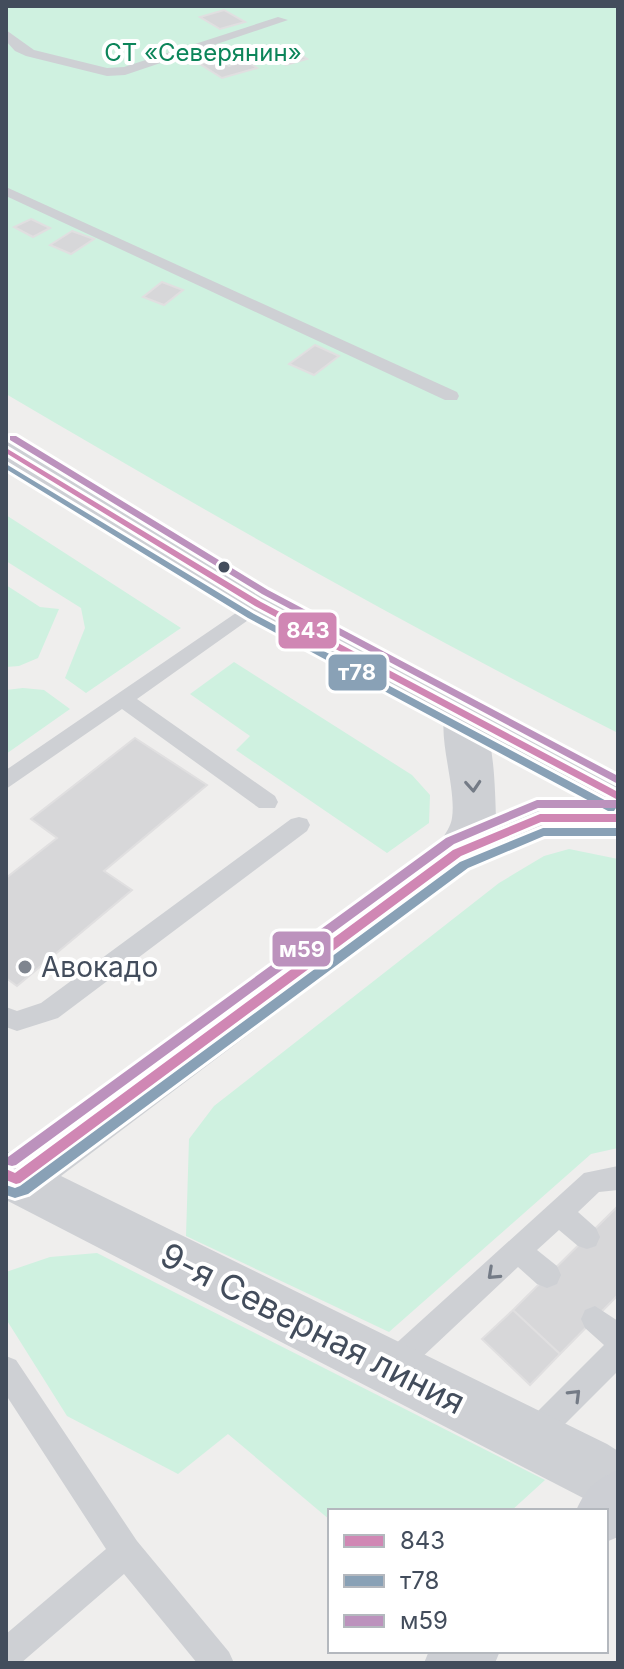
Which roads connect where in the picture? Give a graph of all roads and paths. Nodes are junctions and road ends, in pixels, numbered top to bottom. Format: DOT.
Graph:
graph roads {
  1 [pos="282,20"];
  2 [pos="6,34"];
  3 [pos="6,191"];
  4 [pos="451,396"];
  5 [pos="6,450"];
  6 [pos="258,604"];
  7 [pos="122,699"];
  8 [pos="463,715"];
  9 [pos="6,781"];
  10 [pos="618,796"];
  11 [pos="267,802"];
  12 [pos="618,818"];
  13 [pos="299,825"];
  14 [pos="457,853"];
  15 [pos="6,1017"];
  16 [pos="618,1178"];
  17 [pos="9,1180"];
  18 [pos="558,1212"];
  19 [pos="587,1237"];
  20 [pos="518,1250"];
  21 [pos="547,1275"];
  22 [pos="595,1319"];
  23 [pos="618,1339"];
  24 [pos="618,1351"];
  25 [pos="391,1367"];
  26 [pos="6,1370"];
  27 [pos="531,1438"];
  28 [pos="618,1486"];
  29 [pos="126,1552"];
  30 [pos="6,1655"];
  31 [pos="218,1663"];
  1 -- 2 [label="lane"];
  3 -- 4 [label="lane"];
  5 -- 6 [label="street"];
  6 -- 7 [label="lane"];
  6 -- 8 [label="street"];
  7 -- 9 [label="lane"];
  7 -- 11 [label="lane"];
  8 -- 10 [label="street"];
  8 -- 14 [label="street, one-way"];
  12 -- 14 [label="street"];
  13 -- 15 [label="lane"];
  14 -- 17 [label="street"];
  16 -- 18 [label="lane"];
  17 -- 25 [label="street, 9-я Северная линия"];
  18 -- 19 [label="lane"];
  18 -- 20 [label="lane"];
  20 -- 21 [label="lane"];
  20 -- 25 [label="lane, one-way"];
  22 -- 23 [label="lane"];
  27 -- 24 [label="lane, one-way"];
  25 -- 27 [label="street, 9-я Северная линия"];
  26 -- 29 [label="lane"];
  27 -- 28 [label="street, 9-я Северная линия"];
  29 -- 30 [label="lane"];
  29 -- 31 [label="lane"];
}
